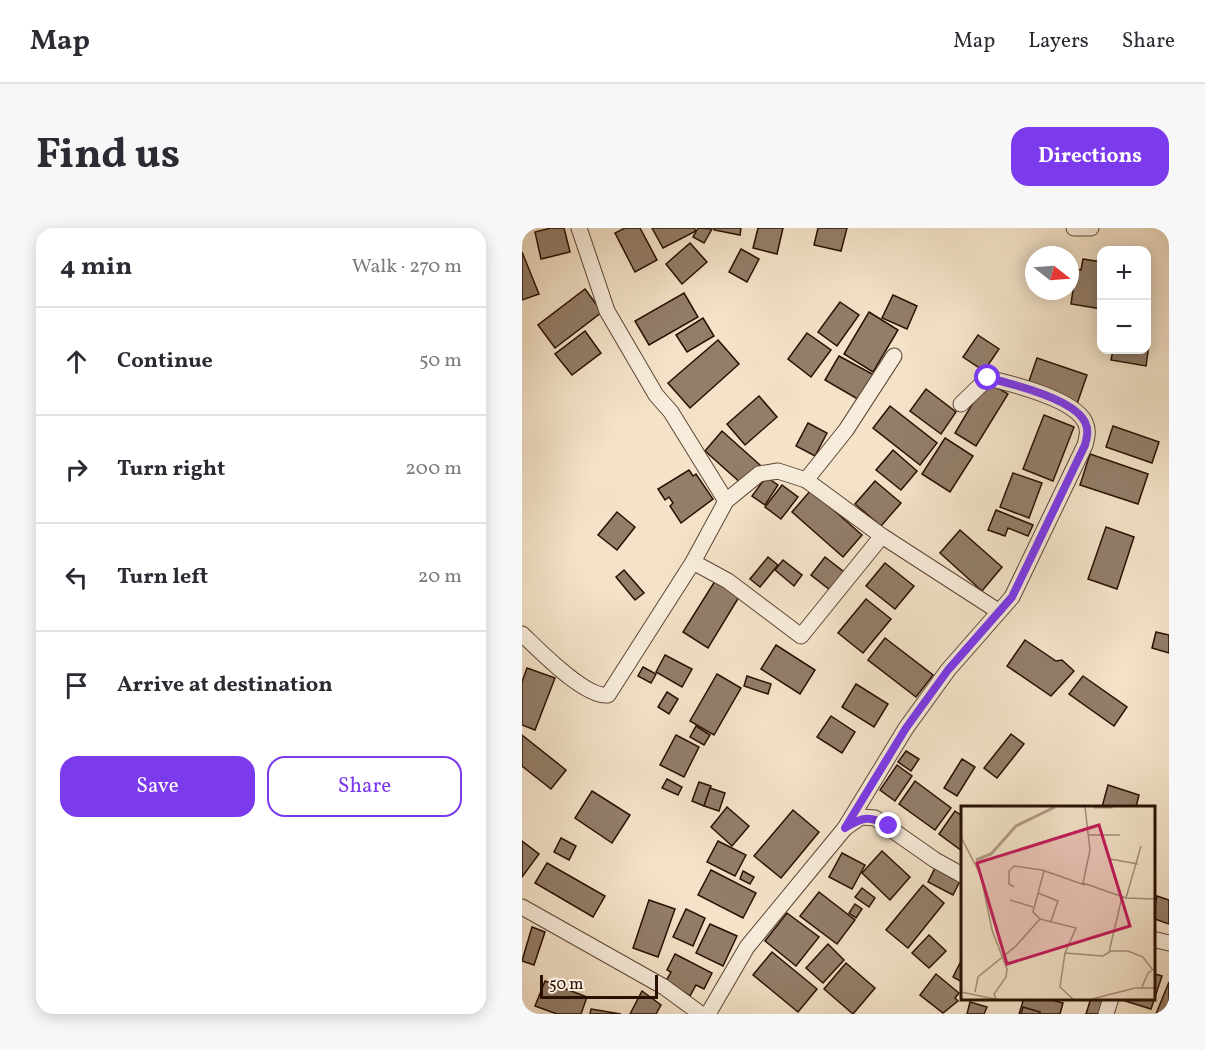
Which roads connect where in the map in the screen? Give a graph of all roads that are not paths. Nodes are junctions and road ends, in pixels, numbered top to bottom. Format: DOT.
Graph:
graph roads {
  1 [pos="579,228"];
  2 [pos="1074,228"];
  3 [pos="1091,228"];
  4 [pos="894,357"];
  5 [pos="961,404"];
  6 [pos="806,480"];
  7 [pos="726,501"];
  8 [pos="882,536"];
  9 [pos="693,562"];
  10 [pos="998,611"];
  11 [pos="522,634"];
  12 [pos="845,828"];
  13 [pos="961,874"];
  14 [pos="522,907"];
  15 [pos="1154,939"];
  16 [pos="1169,943"];
  17 [pos="1111,999"];
  18 [pos="701,1014"];
  19 [pos="708,1014"];
  20 [pos="1106,1014"];
  1 -- 7 [label="street"];
  2 -- 3 [label="street"];
  4 -- 6 [label="street"];
  5 -- 10 [label="street"];
  6 -- 7 [label="street"];
  6 -- 8 [label="street"];
  7 -- 9 [label="street"];
  8 -- 9 [label="street"];
  8 -- 10 [label="street"];
  9 -- 11 [label="street"];
  10 -- 12 [label="street"];
  12 -- 13 [label="street"];
  12 -- 19 [label="street"];
  14 -- 18 [label="street"];
  15 -- 16 [label="street"];
  17 -- 20 [label="street"];
}
